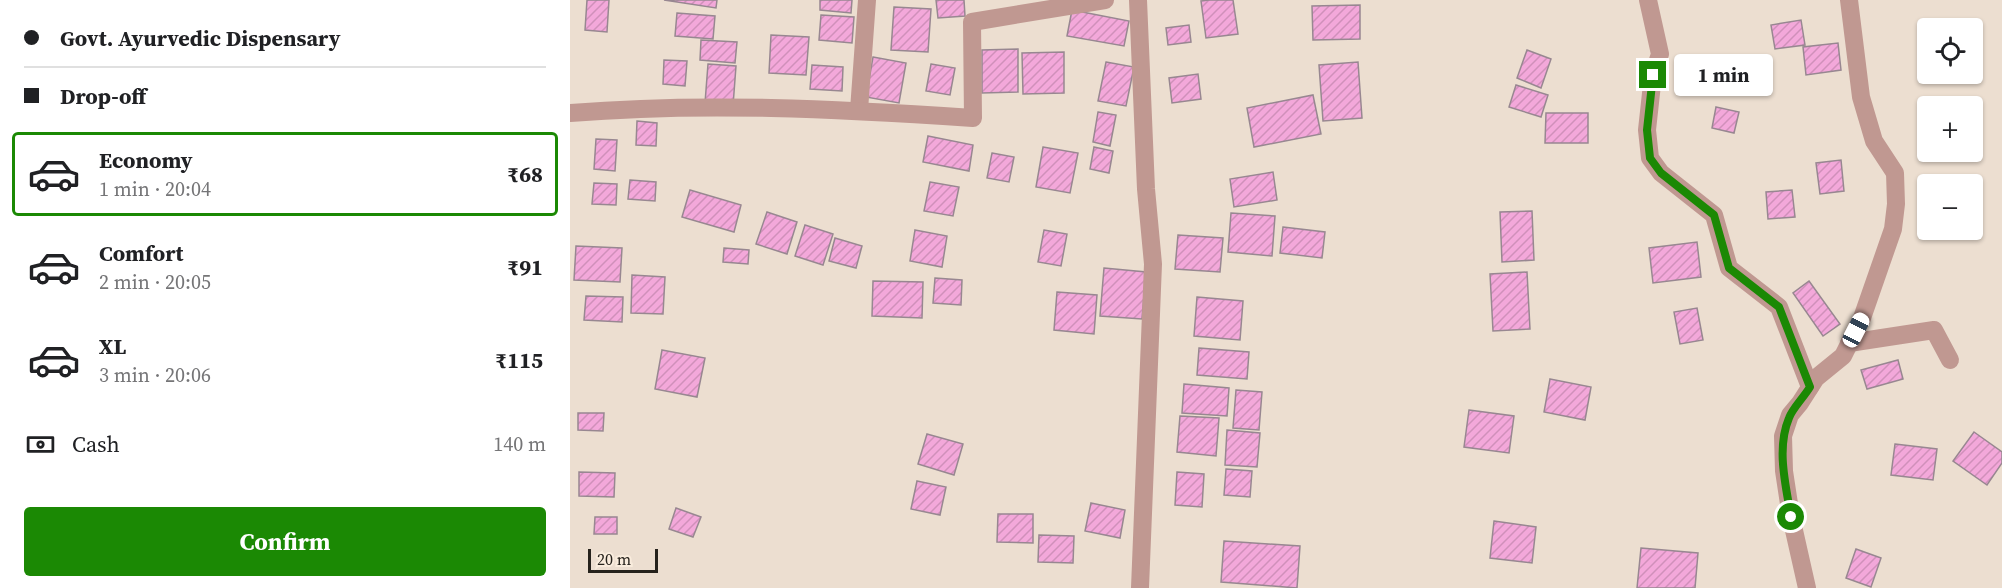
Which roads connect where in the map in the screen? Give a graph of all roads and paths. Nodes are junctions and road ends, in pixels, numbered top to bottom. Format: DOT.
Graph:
graph roads {
  1 [pos="867,0"];
  2 [pos="1105,0"];
  3 [pos="1138,0"];
  4 [pos="1648,0"];
  5 [pos="1849,0"];
  6 [pos="859,110"];
  7 [pos="570,113"];
  8 [pos="1849,343"];
  9 [pos="1950,360"];
  10 [pos="1810,387"];
  11 [pos="1140,588"];
  12 [pos="1807,588"];
  1 -- 6 [label="street"];
  2 -- 6 [label="street"];
  3 -- 11 [label="street"];
  4 -- 10 [label="street"];
  5 -- 8 [label="street"];
  6 -- 7 [label="street"];
  8 -- 9 [label="street"];
  8 -- 10 [label="street"];
  10 -- 12 [label="street"];
}
